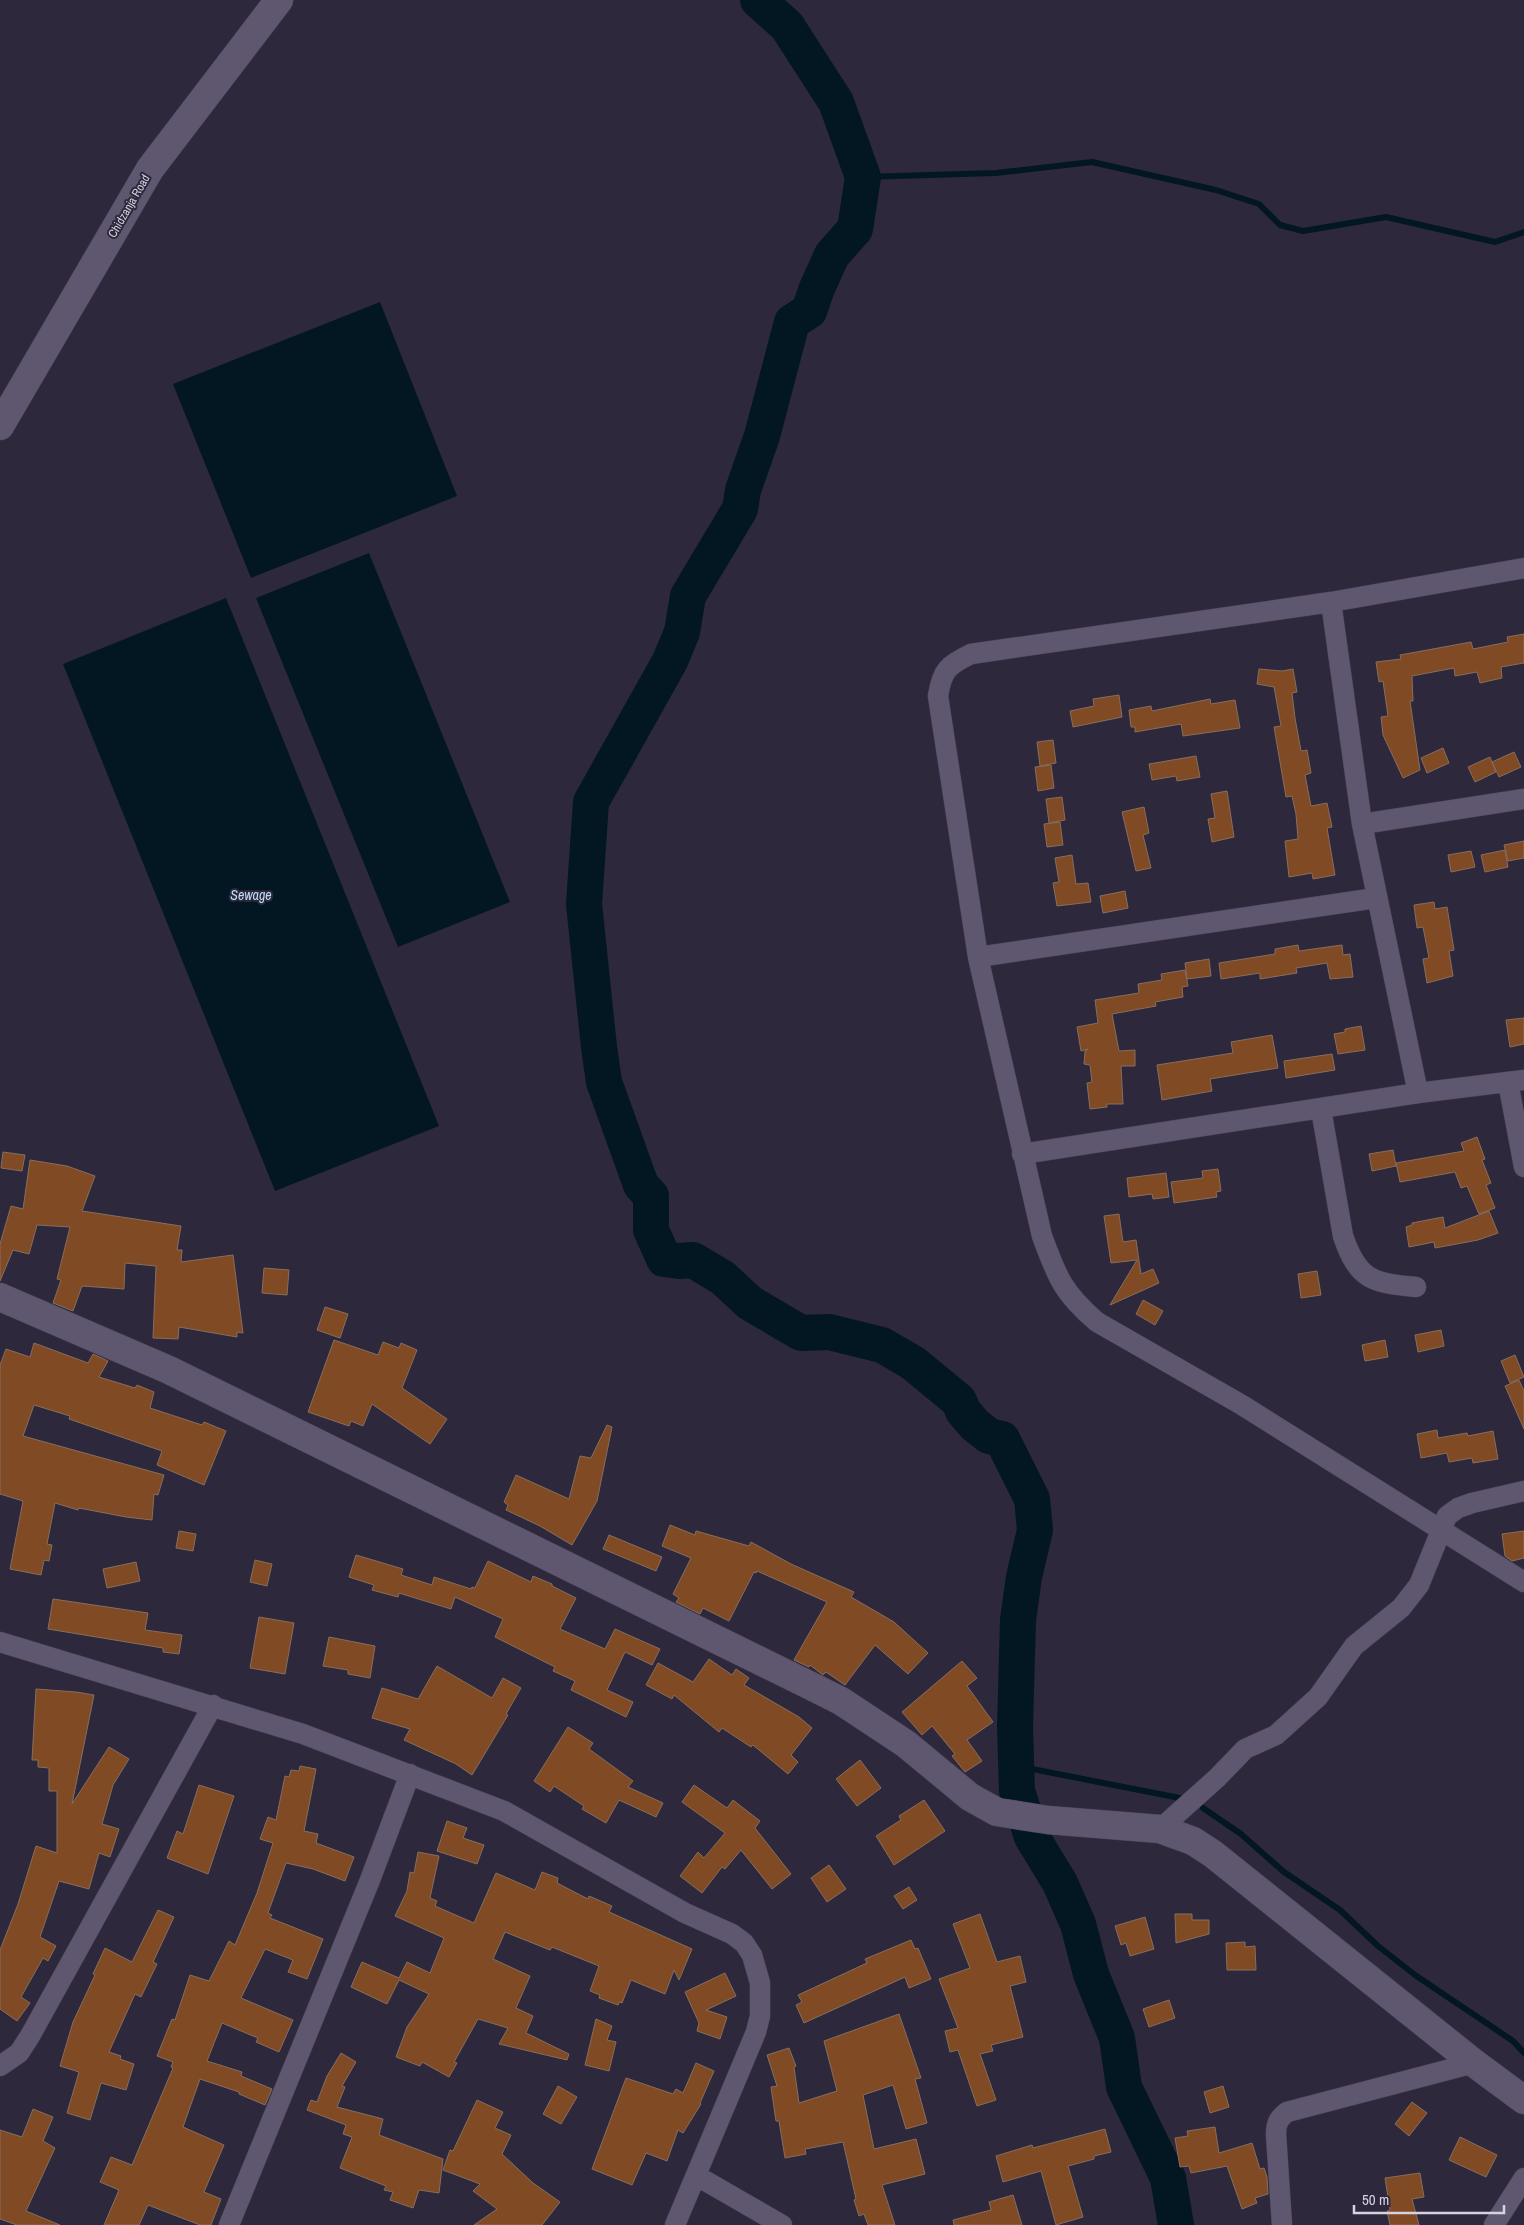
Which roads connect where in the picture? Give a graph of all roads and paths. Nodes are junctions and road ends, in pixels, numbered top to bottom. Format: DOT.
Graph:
graph roads {
  1 [pos="279,0"];
  2 [pos="0,426"];
  3 [pos="1524,568"];
  4 [pos="1331,602"];
  5 [pos="1524,799"];
  6 [pos="1362,824"];
  7 [pos="1376,898"];
  8 [pos="978,957"];
  9 [pos="1516,1081"];
  10 [pos="1418,1093"];
  11 [pos="1320,1109"];
  12 [pos="1022,1154"];
  13 [pos="1524,1167"];
  14 [pos="1416,1287"];
  15 [pos="0,1297"];
  16 [pos="1524,1491"];
  17 [pos="1440,1531"];
  18 [pos="1524,1582"];
  19 [pos="0,1642"];
  20 [pos="213,1705"];
  21 [pos="410,1774"];
  22 [pos="1160,1829"];
  23 [pos="1474,2063"];
  24 [pos="0,2066"];
  25 [pos="1524,2100"];
  26 [pos="697,2176"];
  27 [pos="1524,2178"];
  28 [pos="229,2225"];
  29 [pos="675,2225"];
  30 [pos="782,2225"];
  31 [pos="1282,2225"];
  32 [pos="1494,2225"];
  1 -- 2 [label="street, Chidzanja Road"];
  3 -- 4 [label="street"];
  4 -- 6 [label="street"];
  4 -- 8 [label="street"];
  5 -- 6 [label="street"];
  6 -- 7 [label="street"];
  7 -- 8 [label="street"];
  7 -- 10 [label="street"];
  8 -- 12 [label="street"];
  9 -- 10 [label="street"];
  9 -- 13 [label="street"];
  10 -- 11 [label="street"];
  11 -- 12 [label="street"];
  11 -- 14 [label="street"];
  12 -- 17 [label="street"];
  15 -- 22 [label="street"];
  16 -- 17 [label="street"];
  17 -- 18 [label="street"];
  17 -- 22 [label="street"];
  19 -- 20 [label="street"];
  20 -- 21 [label="street"];
  20 -- 24 [label="street"];
  21 -- 26 [label="street"];
  21 -- 28 [label="street"];
  22 -- 23 [label="street"];
  23 -- 25 [label="street"];
  23 -- 31 [label="street"];
  26 -- 29 [label="street"];
  26 -- 30 [label="street"];
  27 -- 32 [label="street"];
}
